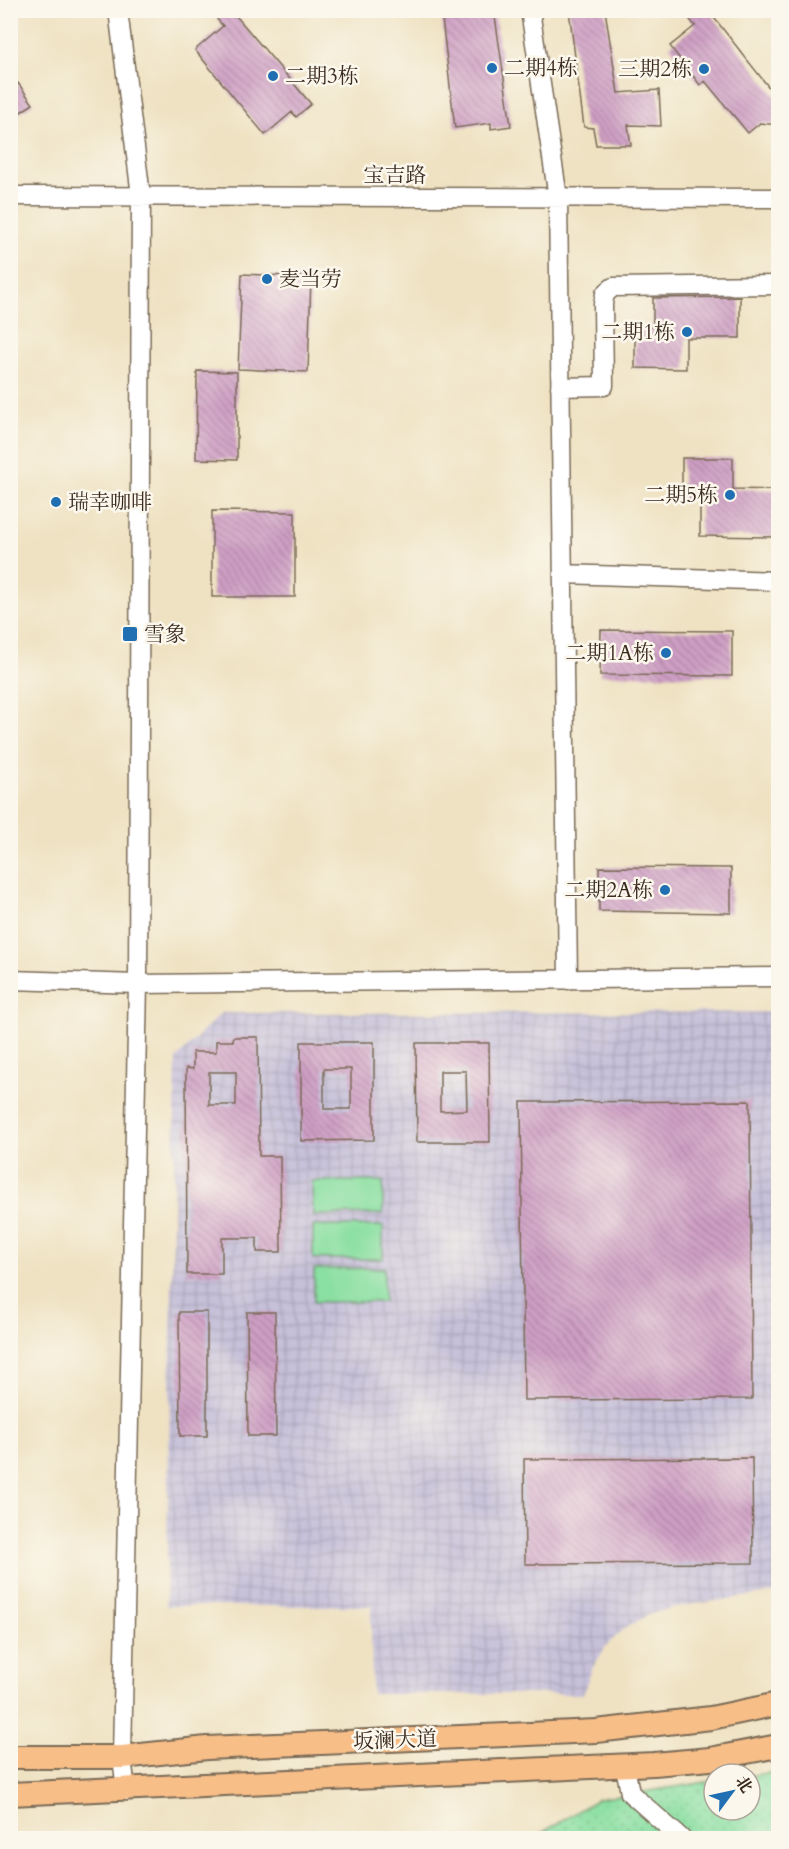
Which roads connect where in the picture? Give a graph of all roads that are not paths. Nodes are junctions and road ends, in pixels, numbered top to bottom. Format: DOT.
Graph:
graph roads {
  1 [pos="118,10"];
  2 [pos="530,10"];
  3 [pos="10,196"];
  4 [pos="141,196"];
  5 [pos="558,198"];
  6 [pos="778,198"];
  7 [pos="778,285"];
  8 [pos="560,387"];
  9 [pos="563,574"];
  10 [pos="778,581"];
  11 [pos="778,977"];
  12 [pos="10,980"];
  13 [pos="568,980"];
  14 [pos="138,984"];
  15 [pos="778,1704"];
  16 [pos="778,1746"];
  17 [pos="10,1756"];
  18 [pos="122,1757"];
  19 [pos="625,1766"];
  20 [pos="126,1791"];
  21 [pos="10,1794"];
  22 [pos="681,1839"];
  1 -- 4 [label="street"];
  2 -- 5 [label="street"];
  3 -- 4 [label="street, 宝吉路"];
  4 -- 5 [label="street, 宝吉路"];
  4 -- 14 [label="street"];
  5 -- 6 [label="street, 宝吉路"];
  5 -- 8 [label="street"];
  7 -- 8 [label="street"];
  8 -- 9 [label="street"];
  9 -- 10 [label="street"];
  9 -- 13 [label="street"];
  11 -- 13 [label="street"];
  12 -- 14 [label="street"];
  13 -- 14 [label="street"];
  14 -- 18 [label="street"];
  15 -- 18 [label="main road, 坂澜大道"];
  16 -- 19 [label="main road, 坂澜大道"];
  17 -- 18 [label="main road, 坂澜大道"];
  18 -- 20 [label="street"];
  19 -- 20 [label="main road, 坂澜大道"];
  19 -- 22 [label="street"];
  20 -- 21 [label="main road, 坂澜大道"];
}
